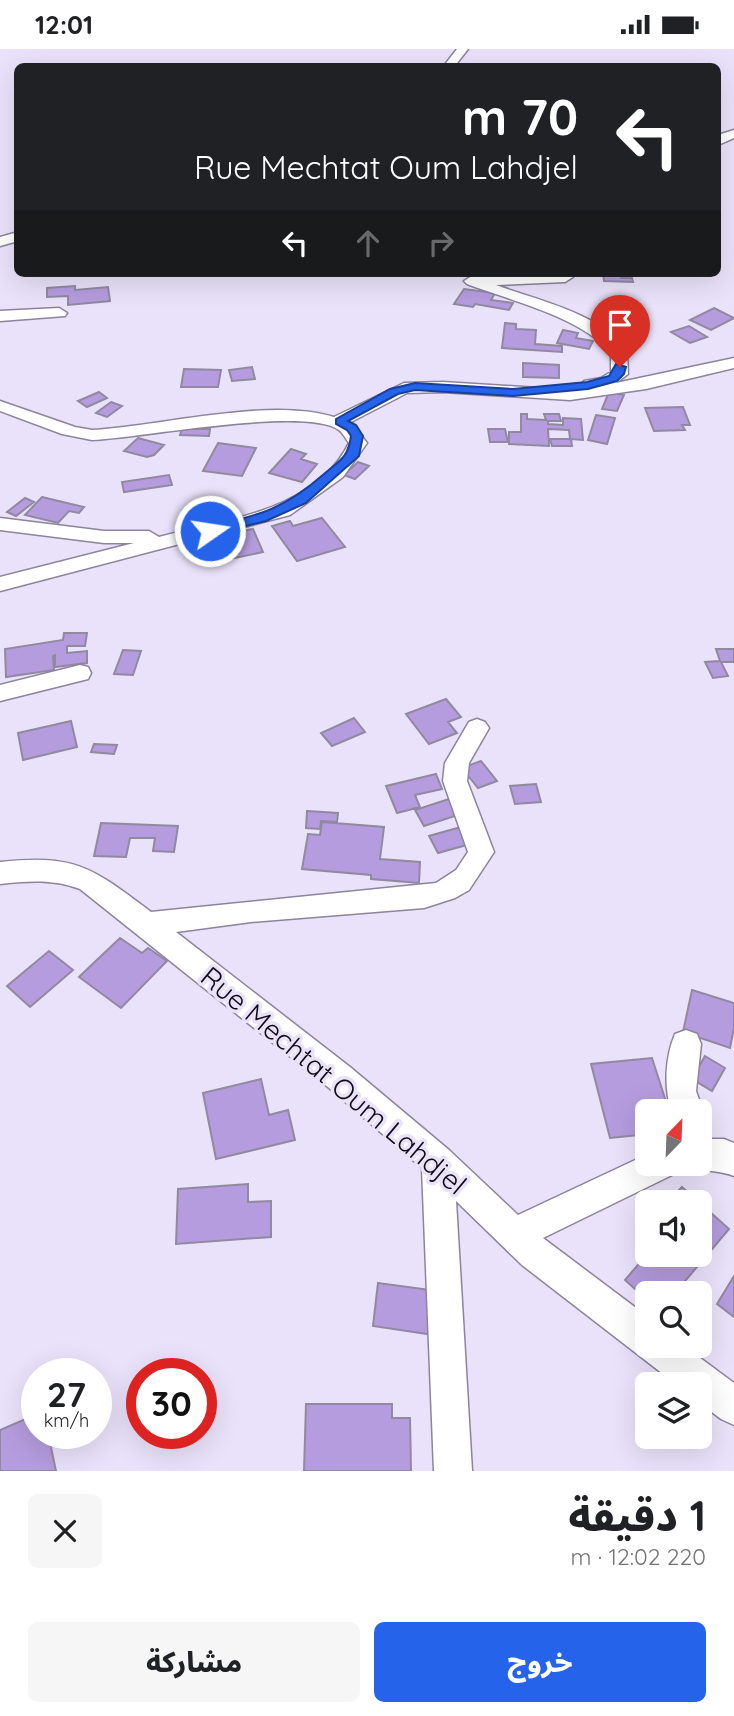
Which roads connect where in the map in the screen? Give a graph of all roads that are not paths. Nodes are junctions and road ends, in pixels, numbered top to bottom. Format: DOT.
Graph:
graph roads {
  1 [pos="463,49"];
  2 [pos="452,63"];
  3 [pos="565,277"];
  4 [pos="59,313"];
  5 [pos="0,316"];
  6 [pos="734,363"];
  7 [pos="513,392"];
  8 [pos="0,406"];
  9 [pos="340,421"];
  10 [pos="0,524"];
  11 [pos="185,537"];
  12 [pos="0,585"];
  13 [pos="80,673"];
  14 [pos="0,693"];
  15 [pos="477,728"];
  16 [pos="0,873"];
  17 [pos="147,923"];
  18 [pos="686,1044"];
  19 [pos="683,1099"];
  20 [pos="712,1154"];
  21 [pos="734,1160"];
  22 [pos="438,1161"];
  23 [pos="635,1176"];
  24 [pos="515,1234"];
  25 [pos="635,1330"];
  26 [pos="671,1358"];
  27 [pos="734,1406"];
  28 [pos="453,1471"];
  1 -- 2 [label="street"];
  3 -- 7 [label="street"];
  4 -- 5 [label="street"];
  6 -- 7 [label="street"];
  7 -- 9 [label="street"];
  8 -- 9 [label="street"];
  9 -- 11 [label="street"];
  10 -- 11 [label="street"];
  11 -- 12 [label="street"];
  13 -- 14 [label="street"];
  15 -- 17 [label="street"];
  16 -- 17 [label="street, Rue Mechtat Oum Lahdjel"];
  17 -- 22 [label="street, Rue Mechtat Oum Lahdjel"];
  18 -- 19 [label="street"];
  20 -- 21 [label="street"];
  22 -- 24 [label="street, Rue Mechtat Oum Lahdjel"];
  22 -- 28 [label="street"];
  23 -- 24 [label="street"];
  24 -- 25 [label="street, Rue Mechtat Oum Lahdjel"];
  26 -- 27 [label="street"];
}
